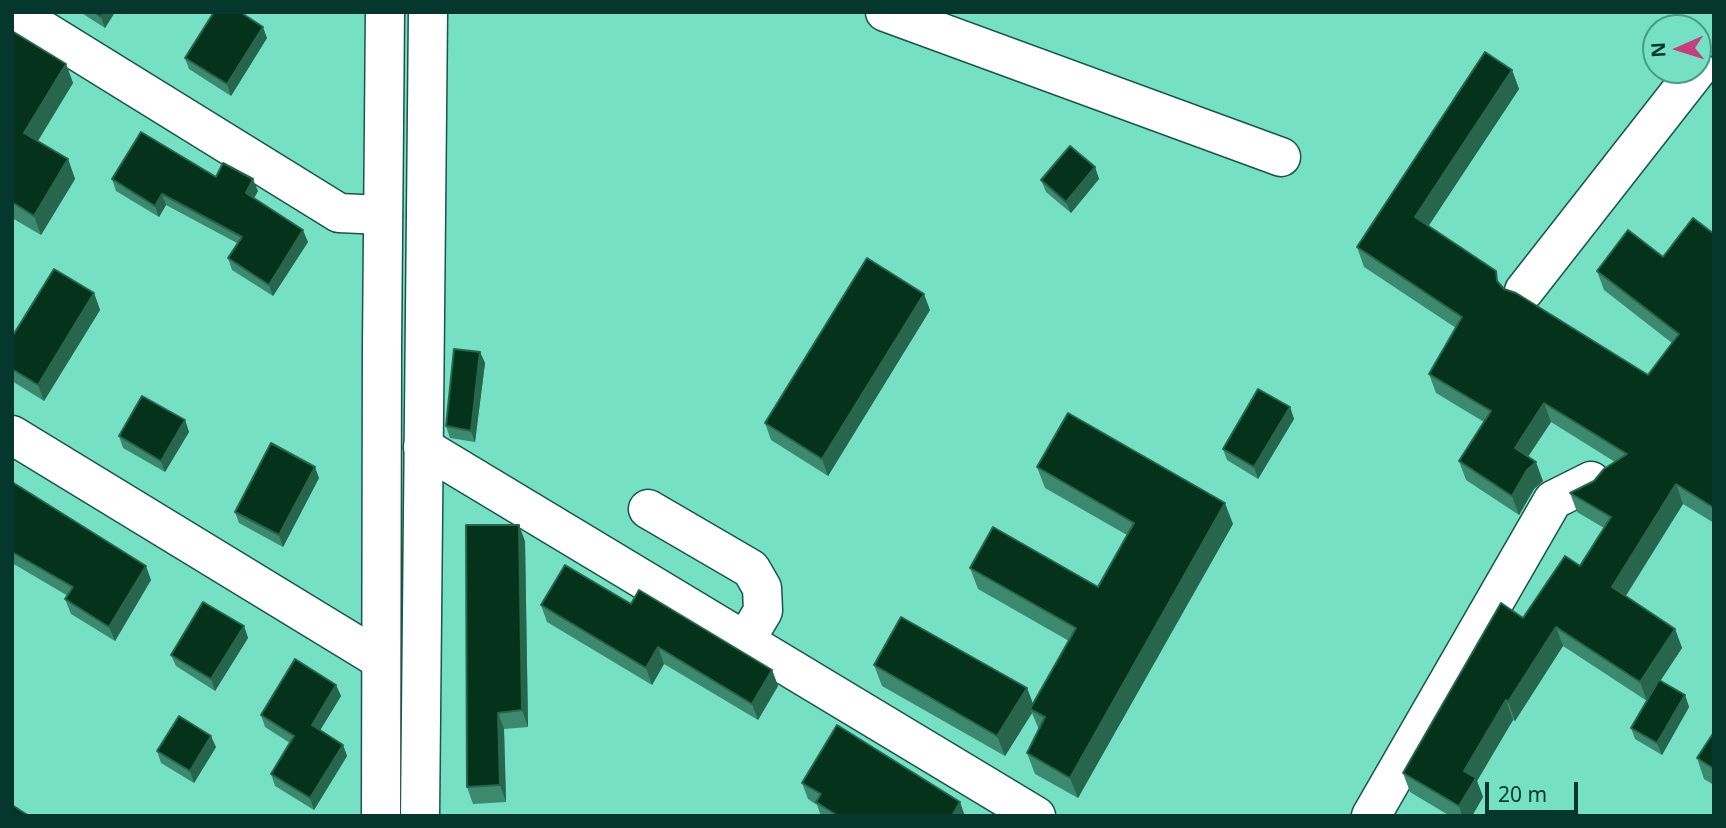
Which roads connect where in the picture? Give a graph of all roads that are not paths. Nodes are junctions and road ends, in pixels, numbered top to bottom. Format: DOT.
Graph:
graph roads {
  1 [pos="14,12"];
  2 [pos="385,12"];
  3 [pos="428,12"];
  4 [pos="885,12"];
  5 [pos="1685,84"];
  6 [pos="1280,157"];
  7 [pos="383,215"];
  8 [pos="1524,291"];
  9 [pos="12,435"];
  10 [pos="423,447"];
  11 [pos="1591,481"];
  12 [pos="648,509"];
  13 [pos="745,641"];
  14 [pos="381,660"];
  15 [pos="381,816"];
  16 [pos="420,816"];
  17 [pos="1036,816"];
  18 [pos="1371,816"];
  1 -- 7 [label="street"];
  2 -- 7 [label="street"];
  3 -- 10 [label="street"];
  4 -- 6 [label="street"];
  5 -- 8 [label="street"];
  7 -- 14 [label="street"];
  9 -- 14 [label="street"];
  10 -- 13 [label="street"];
  10 -- 16 [label="street"];
  11 -- 18 [label="street"];
  12 -- 13 [label="street"];
  13 -- 17 [label="street"];
  14 -- 15 [label="street"];
}
